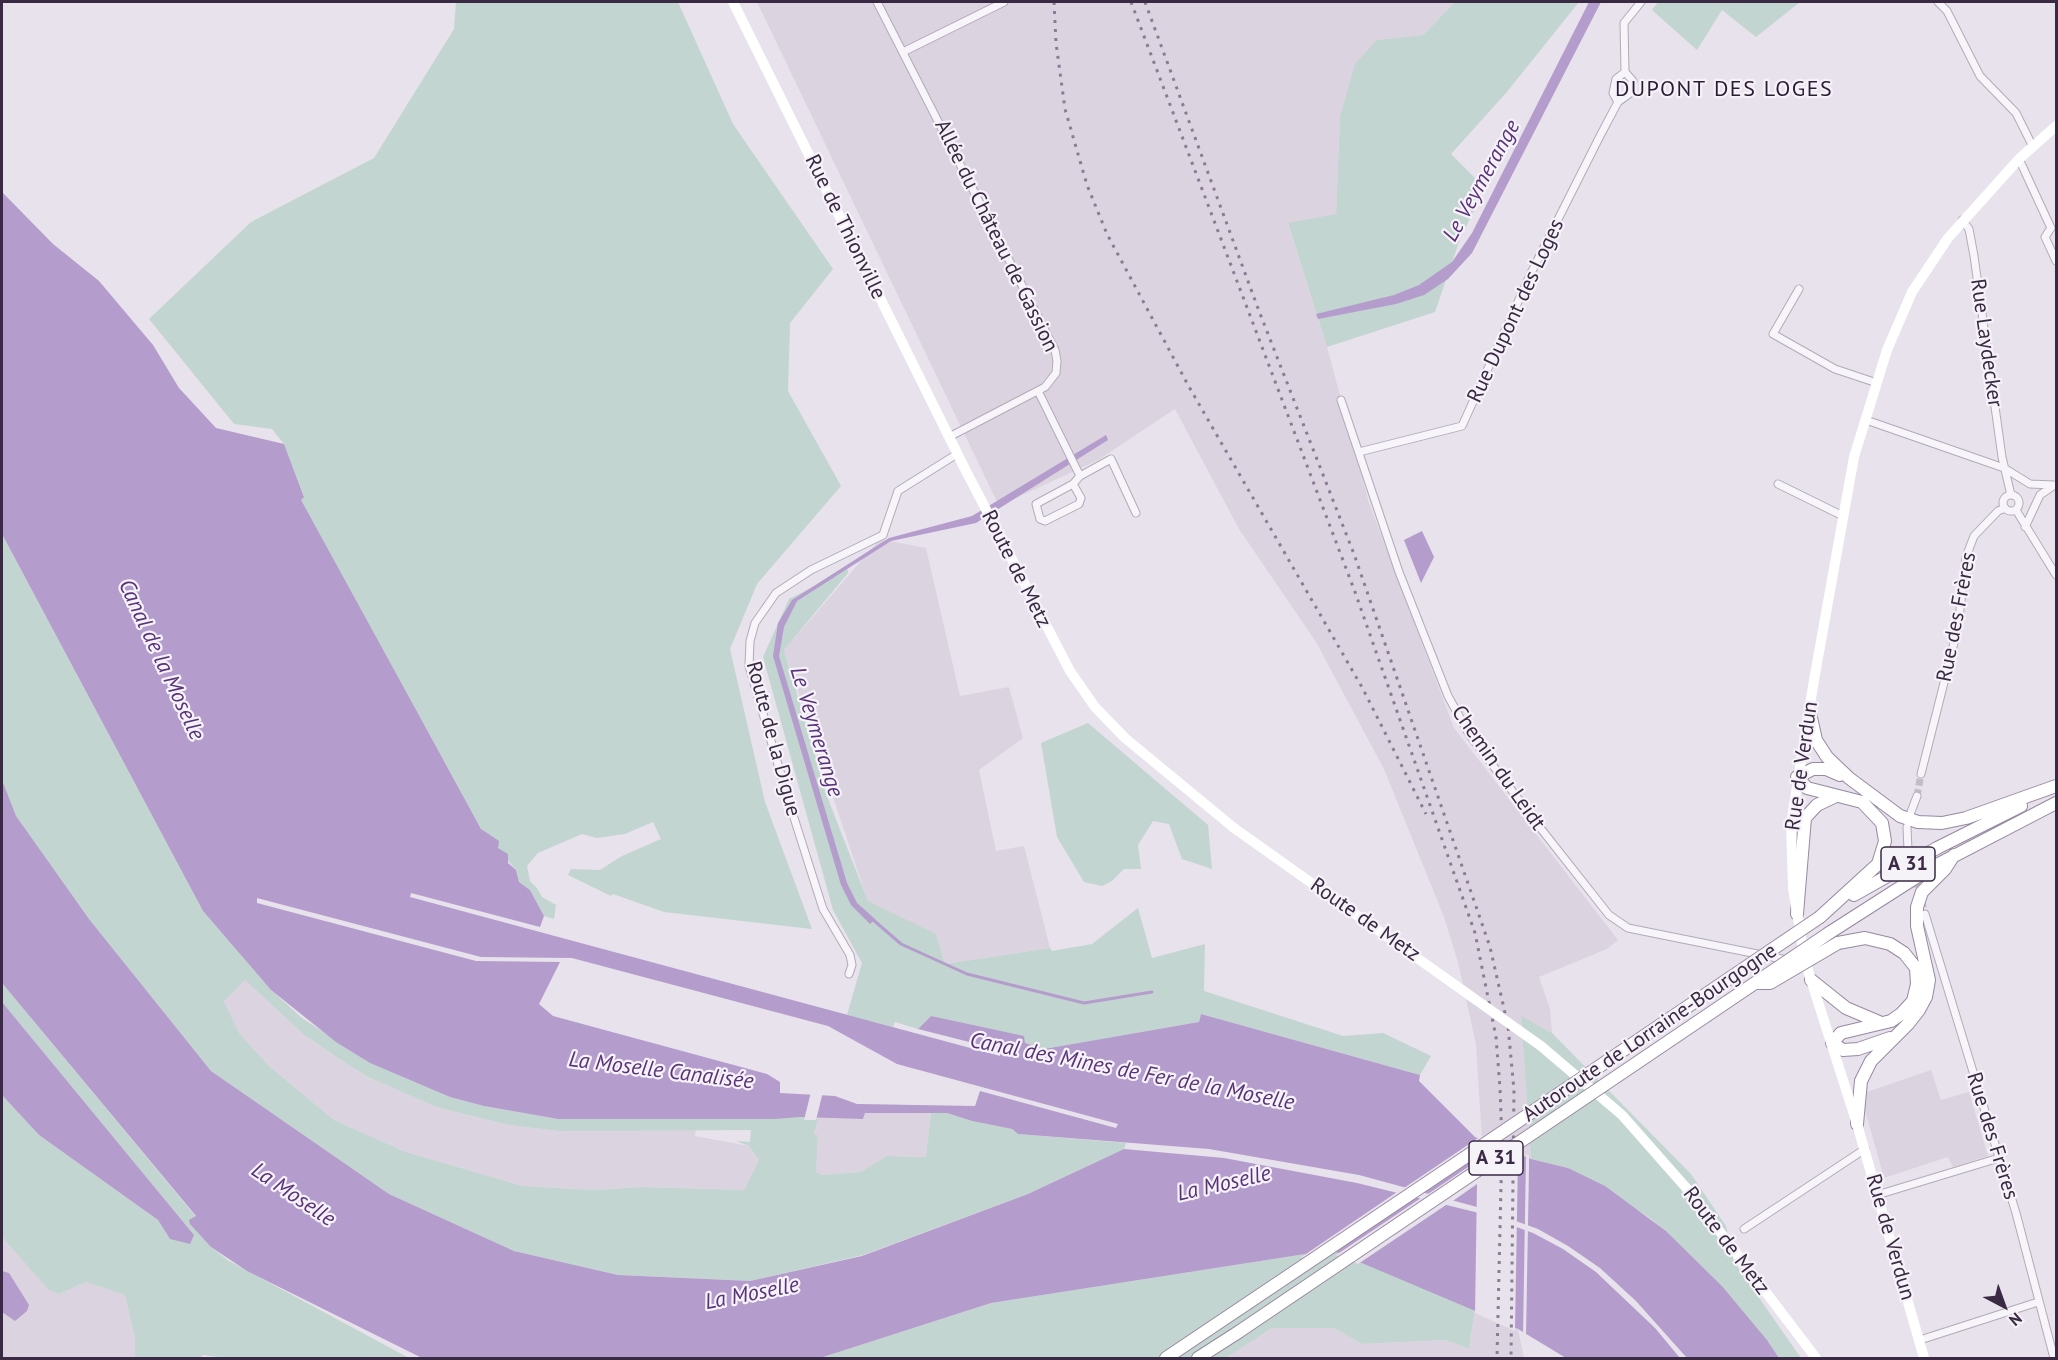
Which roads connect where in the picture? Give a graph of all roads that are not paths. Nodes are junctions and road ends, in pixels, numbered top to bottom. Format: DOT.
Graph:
graph roads {
  1 [pos="733,2"];
  2 [pos="877,2"];
  3 [pos="1004,2"];
  4 [pos="1641,2"];
  5 [pos="1938,2"];
  6 [pos="903,52"];
  7 [pos="1625,72"];
  8 [pos="1618,102"];
  9 [pos="2056,126"];
  10 [pos="2032,145"];
  11 [pos="2019,159"];
  12 [pos="1962,220"];
  13 [pos="2056,261"];
  14 [pos="1799,289"];
  15 [pos="1877,383"];
  16 [pos="1038,391"];
  17 [pos="1341,400"];
  18 [pos="1866,420"];
  19 [pos="949,437"];
  20 [pos="1359,452"];
  21 [pos="957,454"];
  22 [pos="2004,468"];
  23 [pos="1080,476"];
  24 [pos="1073,484"];
  25 [pos="1778,484"];
  26 [pos="2055,485"];
  27 [pos="2011,495"];
  28 [pos="2004,508"];
  29 [pos="2016,510"];
  30 [pos="1136,513"];
  31 [pos="1843,516"];
  32 [pos="2025,527"];
  33 [pos="2056,575"];
  34 [pos="1809,713"];
  35 [pos="1921,774"];
  36 [pos="1797,777"];
  37 [pos="1849,778"];
  38 [pos="2056,788"];
  39 [pos="1836,796"];
  40 [pos="1917,796"];
  41 [pos="2056,803"];
  42 [pos="1911,812"];
  43 [pos="1907,827"];
  44 [pos="1908,849"];
  45 [pos="1954,855"];
  46 [pos="1797,914"];
  47 [pos="1925,914"];
  48 [pos="1820,917"];
  49 [pos="1802,949"];
  50 [pos="1784,959"];
  51 [pos="1805,961"];
  52 [pos="849,974"];
  53 [pos="1811,980"];
  54 [pos="1754,983"];
  55 [pos="1883,1023"];
  56 [pos="1893,1037"];
  57 [pos="1833,1043"];
  58 [pos="1857,1124"];
  59 [pos="1865,1149"];
  60 [pos="1999,1158"];
  61 [pos="1877,1195"];
  62 [pos="1744,1229"];
  63 [pos="2038,1302"];
  64 [pos="1920,1340"];
  65 [pos="1166,1359"];
  66 [pos="1198,1359"];
  67 [pos="1816,1359"];
  68 [pos="1924,1359"];
  69 [pos="2054,1359"];
  1 -- 19 [label="main road, Rue de Thionville"];
  2 -- 6 [label="street, Allée du Château de Gassion"];
  3 -- 6 [label="street"];
  4 -- 7 [label="street, Rue Dupont des Loges"];
  5 -- 10 [label="street"];
  6 -- 16 [label="street, Allée du Château de Gassion"];
  7 -- 8 [label="street, Rue Dupont des Loges"];
  7 -- 8 [label="street, Rue Dupont des Loges"];
  8 -- 20 [label="street, Rue Dupont des Loges"];
  9 -- 10 [label="main road, Rue de Verdun"];
  10 -- 11 [label="main road, Rue de Verdun"];
  11 -- 12 [label="main road, Rue de Verdun"];
  11 -- 13 [label="street"];
  12 -- 15 [label="main road, Rue de Verdun"];
  12 -- 22 [label="street, Rue Laydecker"];
  14 -- 15 [label="street"];
  15 -- 18 [label="main road, Rue de Verdun"];
  16 -- 19 [label="street, Allée du Château de Gassion"];
  16 -- 23 [label="street"];
  17 -- 20 [label="street, Chemin du Leidt"];
  18 -- 22 [label="street"];
  18 -- 31 [label="main road, Rue de Verdun"];
  19 -- 21 [label="main road, Rue de Thionville"];
  20 -- 50 [label="street, Chemin du Leidt"];
  21 -- 52 [label="street, Route de la Digue"];
  21 -- 67 [label="main road, Route de Metz, bridge"];
  22 -- 26 [label="street"];
  22 -- 27 [label="street, Rue Laydecker"];
  23 -- 24 [label="street"];
  23 -- 30 [label="street"];
  24 -- 24 [label="street"];
  25 -- 31 [label="street"];
  26 -- 32 [label="street"];
  27 -- 28 [label="street"];
  27 -- 29 [label="street"];
  28 -- 29 [label="street"];
  28 -- 35 [label="street, Rue des Frères"];
  29 -- 32 [label="street"];
  31 -- 34 [label="main road, Rue de Verdun"];
  32 -- 33 [label="street"];
  34 -- 36 [label="main road, Rue de Verdun"];
  34 -- 37 [label="highway"];
  36 -- 37 [label="highway"];
  36 -- 39 [label="highway"];
  36 -- 46 [label="main road, Rue de Verdun"];
  37 -- 38 [label="highway"];
  38 -- 48 [label="highway, Autoroute de Lorraine-Bourgogne / A 31"];
  39 -- 46 [label="highway"];
  39 -- 48 [label="highway"];
  40 -- 42 [label="street"];
  41 -- 45 [label="highway, Autoroute de Lorraine-Bourgogne / A 31"];
  43 -- 44 [label="street"];
  45 -- 54 [label="highway, Autoroute de Lorraine-Bourgogne / A 31, bridge"];
  45 -- 56 [label="highway"];
  46 -- 49 [label="main road, Rue de Verdun"];
  47 -- 60 [label="street, Rue des Frères"];
  48 -- 65 [label="highway, Autoroute de Lorraine-Bourgogne / A 31, bridge"];
  49 -- 50 [label="street"];
  49 -- 51 [label="main road, Rue de Verdun"];
  50 -- 51 [label="street, Chemin du Leidt"];
  51 -- 53 [label="main road, Rue de Verdun"];
  53 -- 55 [label="highway"];
  53 -- 57 [label="main road, Rue de Verdun"];
  54 -- 55 [label="highway, bridge"];
  54 -- 66 [label="highway, Autoroute de Lorraine-Bourgogne / A 31, bridge"];
  55 -- 57 [label="highway"];
  56 -- 57 [label="highway"];
  56 -- 58 [label="highway"];
  57 -- 58 [label="main road, Rue de Verdun"];
  58 -- 59 [label="main road, Rue de Verdun"];
  59 -- 61 [label="main road, Rue de Verdun"];
  59 -- 62 [label="street"];
  60 -- 61 [label="street"];
  60 -- 63 [label="street, Rue des Frères"];
  61 -- 64 [label="main road, Rue de Verdun"];
  63 -- 64 [label="street"];
  63 -- 69 [label="street, Rue des Frères"];
  64 -- 68 [label="main road, Rue de Verdun"];
}
